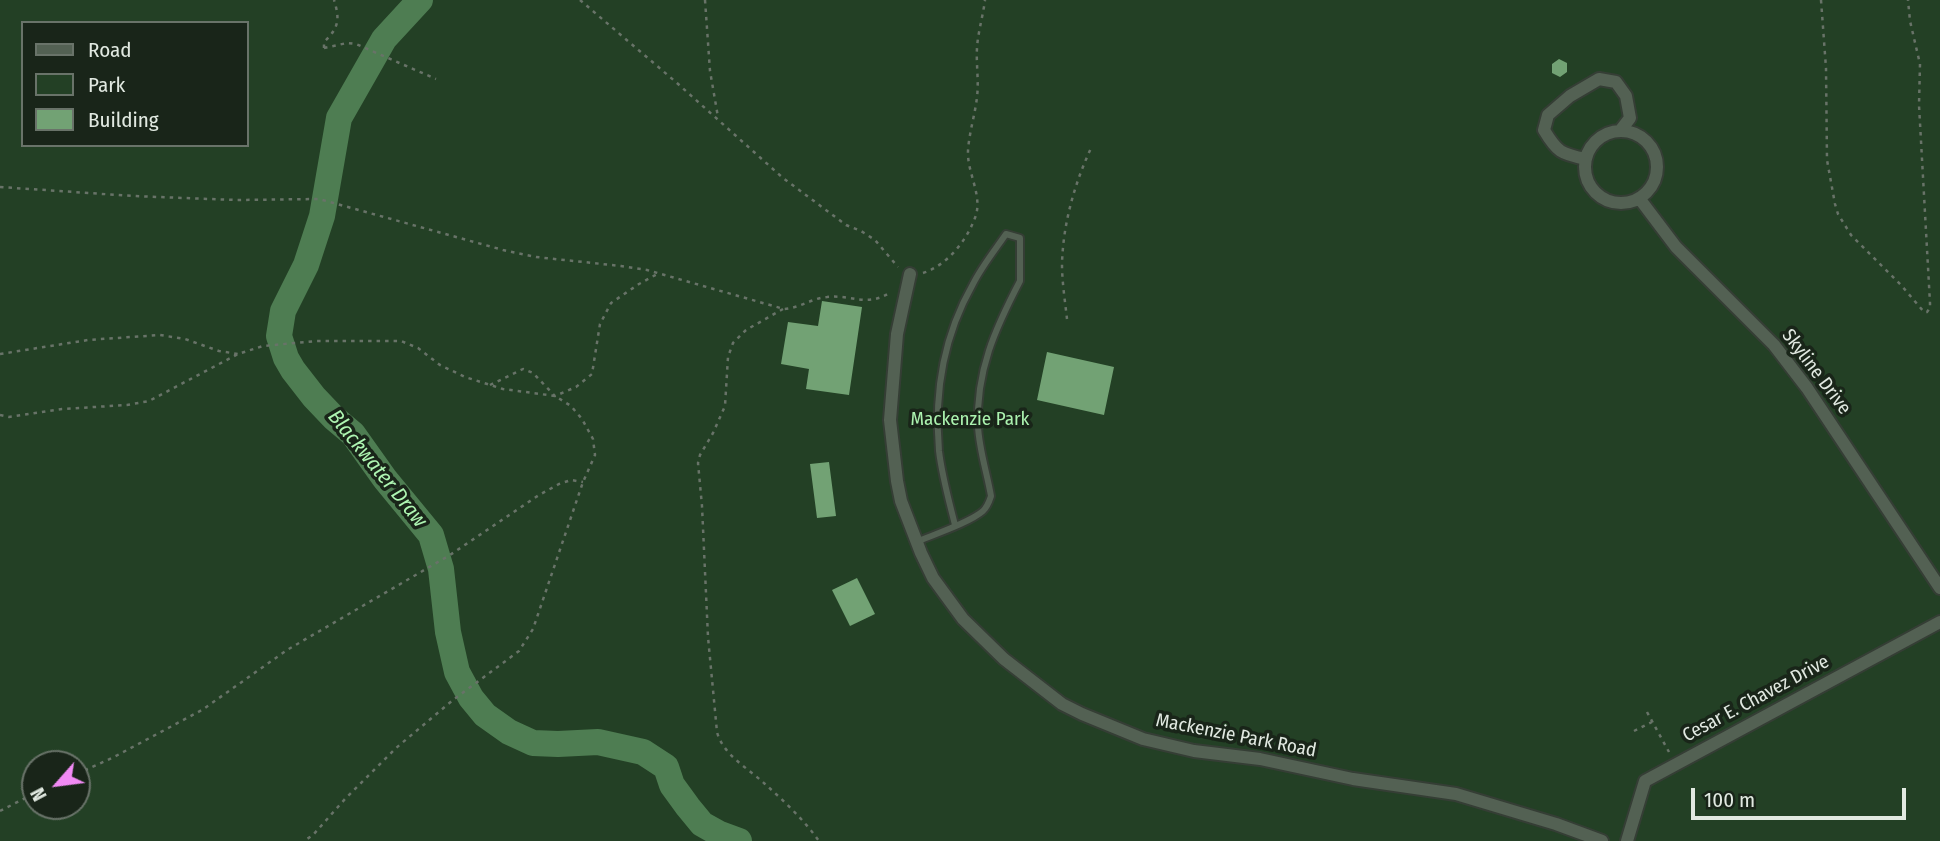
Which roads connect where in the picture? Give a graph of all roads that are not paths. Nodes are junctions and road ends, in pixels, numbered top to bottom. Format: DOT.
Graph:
graph roads {
  1 [pos="1620,131"];
  2 [pos="1586,159"];
  3 [pos="1639,198"];
  4 [pos="910,274"];
  5 [pos="955,525"];
  6 [pos="916,542"];
  7 [pos="1940,588"];
  8 [pos="1940,622"];
  9 [pos="1602,841"];
  10 [pos="1627,841"];
  1 -- 2 [label="street"];
  1 -- 2 [label="street"];
  1 -- 3 [label="street"];
  2 -- 3 [label="street"];
  3 -- 7 [label="street, Skyline Drive"];
  4 -- 6 [label="street, Mackenzie Park Road"];
  5 -- 5 [label="lane"];
  5 -- 6 [label="lane"];
  6 -- 9 [label="street, Mackenzie Park Road"];
  8 -- 10 [label="street, Cesar E. Chavez Drive"];
}
